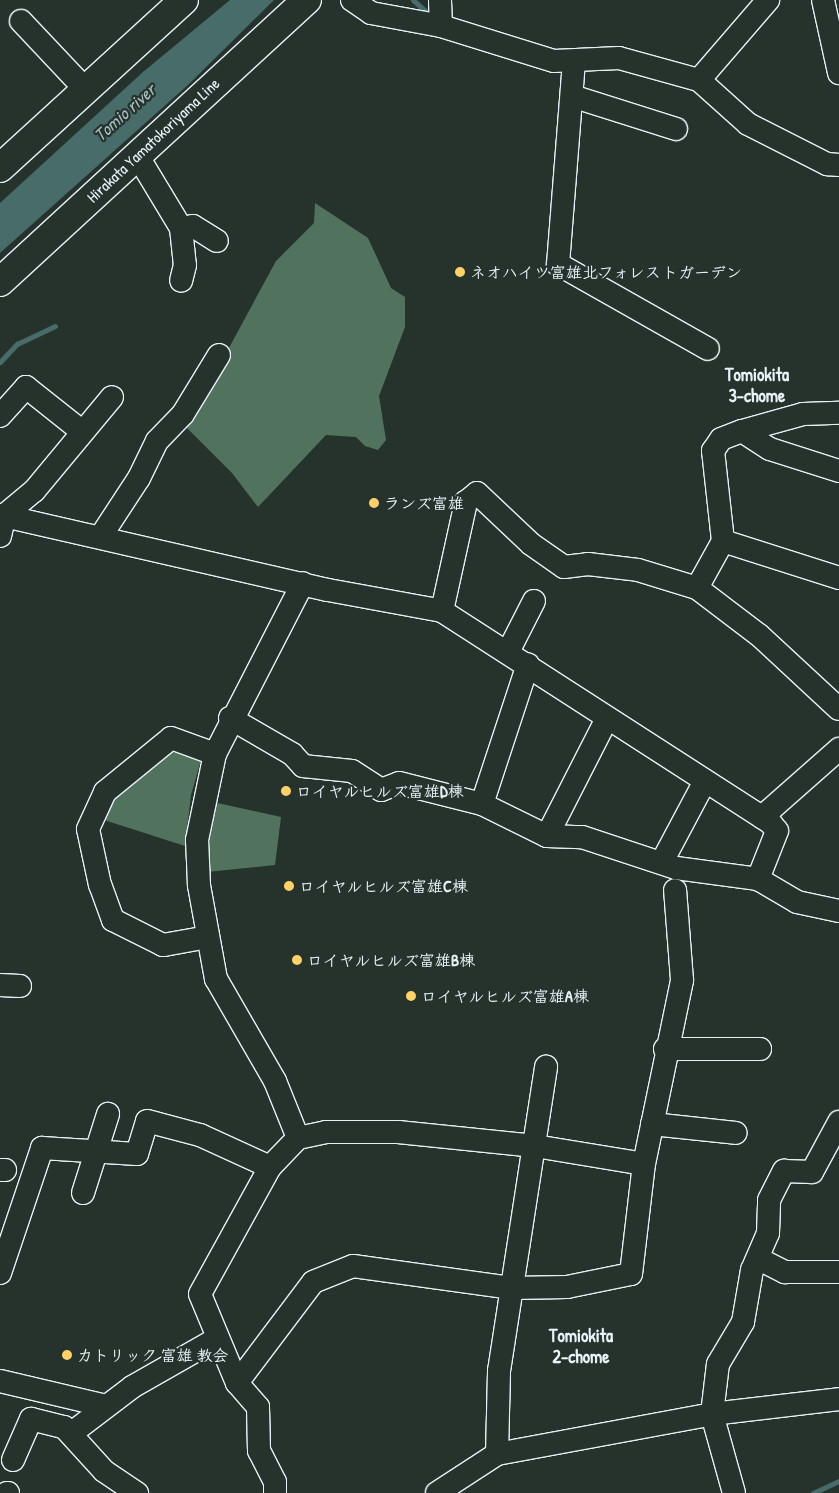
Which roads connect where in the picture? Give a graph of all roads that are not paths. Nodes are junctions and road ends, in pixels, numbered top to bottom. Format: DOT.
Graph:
graph roads {
  1 [pos="184,0"];
  2 [pos="307,0"];
  3 [pos="352,0"];
  4 [pos="440,0"];
  5 [pos="768,0"];
  6 [pos="823,0"];
  7 [pos="21,21"];
  8 [pos="441,26"];
  9 [pos="574,61"];
  10 [pos="839,73"];
  11 [pos="699,80"];
  12 [pos="86,90"];
  13 [pos="572,96"];
  14 [pos="676,129"];
  15 [pos="136,155"];
  16 [pos="839,165"];
  17 [pos="0,168"];
  18 [pos="181,228"];
  19 [pos="217,241"];
  20 [pos="181,281"];
  21 [pos="0,282"];
  22 [pos="708,349"];
  23 [pos="219,355"];
  24 [pos="112,397"];
  25 [pos="839,413"];
  26 [pos="0,416"];
  27 [pos="80,430"];
  28 [pos="742,431"];
  29 [pos="839,472"];
  30 [pos="2,522"];
  31 [pos="101,536"];
  32 [pos="723,541"];
  33 [pos="839,578"];
  34 [pos="303,583"];
  35 [pos="697,588"];
  36 [pos="534,602"];
  37 [pos="442,611"];
  38 [pos="508,650"];
  39 [pos="528,664"];
  40 [pos="839,709"];
  41 [pos="230,718"];
  42 [pos="608,718"];
  43 [pos="839,749"];
  44 [pos="214,754"];
  45 [pos="704,781"];
  46 [pos="482,804"];
  47 [pos="762,817"];
  48 [pos="547,836"];
  49 [pos="663,860"];
  50 [pos="758,879"];
  51 [pos="675,890"];
  52 [pos="839,911"];
  53 [pos="208,937"];
  54 [pos="665,1049"];
  55 [pos="760,1049"];
  56 [pos="546,1067"];
  57 [pos="108,1114"];
  58 [pos="839,1122"];
  59 [pos="652,1124"];
  60 [pos="736,1134"];
  61 [pos="298,1138"];
  62 [pos="535,1146"];
  63 [pos="95,1152"];
  64 [pos="644,1164"];
  65 [pos="270,1167"];
  66 [pos="83,1193"];
  67 [pos="759,1259"];
  68 [pos="839,1272"];
  69 [pos="0,1273"];
  70 [pos="512,1288"];
  71 [pos="216,1339"];
  72 [pos="0,1381"];
  73 [pos="237,1383"];
  74 [pos="839,1399"];
  75 [pos="106,1406"];
  76 [pos="712,1414"];
  77 [pos="73,1432"];
  78 [pos="497,1454"];
  79 [pos="13,1460"];
  80 [pos="137,1493"];
  81 [pos="275,1493"];
  82 [pos="437,1493"];
  83 [pos="734,1493"];
  1 -- 12 [label="main road"];
  2 -- 15 [label="main road, Hirakata Yamatokoriyama Line"];
  3 -- 8 [label="street"];
  4 -- 8 [label="street"];
  5 -- 11 [label="street"];
  6 -- 10 [label="street"];
  7 -- 12 [label="street"];
  8 -- 9 [label="street"];
  9 -- 11 [label="street"];
  9 -- 13 [label="street"];
  11 -- 16 [label="street"];
  12 -- 17 [label="main road"];
  13 -- 14 [label="street"];
  13 -- 22 [label="street"];
  15 -- 18 [label="street"];
  15 -- 21 [label="main road, Hirakata Yamatokoriyama Line"];
  18 -- 19 [label="street"];
  18 -- 20 [label="street"];
  23 -- 31 [label="street"];
  24 -- 27 [label="street"];
  25 -- 28 [label="street"];
  26 -- 27 [label="street"];
  27 -- 30 [label="street"];
  28 -- 29 [label="street"];
  28 -- 32 [label="street"];
  30 -- 31 [label="street"];
  31 -- 34 [label="street"];
  32 -- 33 [label="street"];
  32 -- 35 [label="street"];
  34 -- 37 [label="street"];
  34 -- 41 [label="street"];
  35 -- 37 [label="street"];
  35 -- 40 [label="street"];
  36 -- 38 [label="street"];
  37 -- 38 [label="street"];
  38 -- 39 [label="street"];
  39 -- 42 [label="street"];
  39 -- 46 [label="street"];
  41 -- 44 [label="street"];
  41 -- 46 [label="street"];
  42 -- 45 [label="street"];
  42 -- 48 [label="street"];
  43 -- 47 [label="street"];
  44 -- 53 [label="street"];
  44 -- 53 [label="street"];
  45 -- 47 [label="street"];
  45 -- 49 [label="street"];
  46 -- 48 [label="street"];
  47 -- 50 [label="street"];
  48 -- 49 [label="street"];
  49 -- 50 [label="street"];
  50 -- 52 [label="street"];
  51 -- 54 [label="street"];
  53 -- 61 [label="street"];
  54 -- 55 [label="street"];
  54 -- 59 [label="street"];
  56 -- 62 [label="street"];
  57 -- 63 [label="street"];
  58 -- 67 [label="street"];
  59 -- 60 [label="street"];
  59 -- 64 [label="street"];
  61 -- 62 [label="street"];
  61 -- 65 [label="street"];
  62 -- 64 [label="street"];
  62 -- 70 [label="street"];
  63 -- 65 [label="street"];
  63 -- 66 [label="street"];
  63 -- 69 [label="street"];
  64 -- 70 [label="street"];
  65 -- 71 [label="street"];
  67 -- 68 [label="street"];
  67 -- 76 [label="street"];
  70 -- 73 [label="street"];
  70 -- 78 [label="street"];
  71 -- 73 [label="street"];
  71 -- 75 [label="street"];
  72 -- 75 [label="street"];
  73 -- 81 [label="street"];
  74 -- 76 [label="street"];
  75 -- 77 [label="street"];
  76 -- 78 [label="street"];
  76 -- 83 [label="street"];
  77 -- 79 [label="street"];
  77 -- 80 [label="street"];
  78 -- 82 [label="street"];
}
